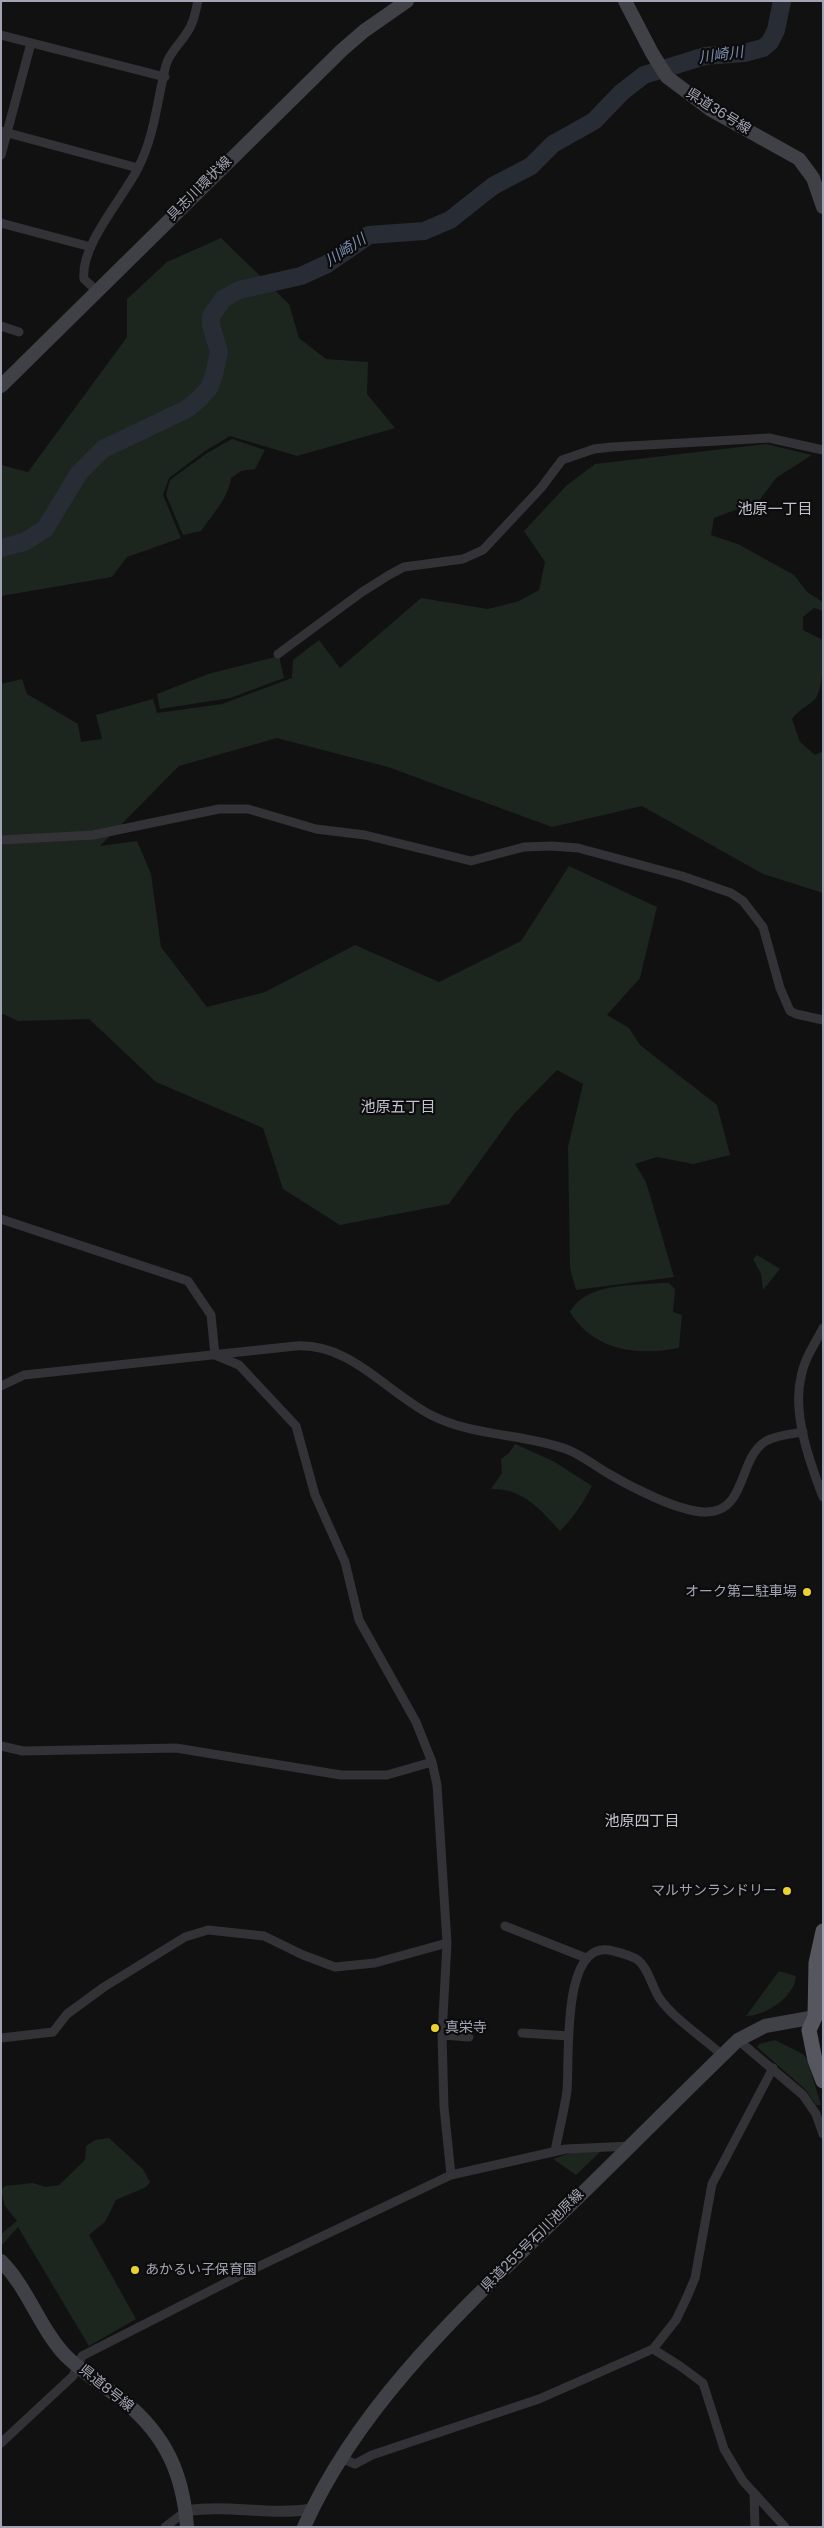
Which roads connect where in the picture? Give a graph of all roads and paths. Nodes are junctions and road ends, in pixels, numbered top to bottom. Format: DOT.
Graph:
graph roads {
  1 [pos="198,1"];
  2 [pos="408,1"];
  3 [pos="625,1"];
  4 [pos="1,35"];
  5 [pos="30,44"];
  6 [pos="165,78"];
  7 [pos="5,132"];
  8 [pos="1,155"];
  9 [pos="138,168"];
  10 [pos="823,207"];
  11 [pos="1,223"];
  12 [pos="91,247"];
  13 [pos="97,291"];
  14 [pos="1,326"];
  15 [pos="19,332"];
  16 [pos="1,386"];
  17 [pos="823,450"];
  18 [pos="278,654"];
  19 [pos="1,840"];
  20 [pos="823,1020"];
  21 [pos="1,1219"];
  22 [pos="823,1328"];
  23 [pos="215,1355"];
  24 [pos="1,1386"];
  25 [pos="803,1432"];
  26 [pos="823,1497"];
  27 [pos="1,1746"];
  28 [pos="432,1762"];
  29 [pos="504,1926"];
  30 [pos="823,1931"];
  31 [pos="447,1943"];
  32 [pos="586,1958"];
  33 [pos="815,2016"];
  34 [pos="823,2030"];
  35 [pos="522,2033"];
  36 [pos="442,2035"];
  37 [pos="569,2036"];
  38 [pos="469,2037"];
  39 [pos="1,2038"];
  40 [pos="738,2040"];
  41 [pos="722,2055"];
  42 [pos="773,2068"];
  43 [pos="823,2081"];
  44 [pos="819,2112"];
  45 [pos="823,2134"];
  46 [pos="630,2146"];
  47 [pos="555,2151"];
  48 [pos="451,2175"];
  49 [pos="1,2261"];
  50 [pos="653,2349"];
  51 [pos="77,2365"];
  52 [pos="1,2443"];
  53 [pos="341,2458"];
  54 [pos="754,2495"];
  55 [pos="312,2509"];
  56 [pos="186,2511"];
  57 [pos="165,2527"];
  58 [pos="187,2527"];
  59 [pos="304,2527"];
  60 [pos="755,2527"];
  61 [pos="785,2527"];
  1 -- 6 [label="street"];
  2 -- 13 [label="main road, 具志川環状線"];
  3 -- 10 [label="main road, 県道36号線"];
  4 -- 5 [label="street"];
  5 -- 6 [label="street"];
  5 -- 7 [label="street"];
  6 -- 9 [label="street"];
  7 -- 8 [label="street"];
  7 -- 9 [label="street"];
  9 -- 12 [label="street"];
  11 -- 12 [label="street"];
  12 -- 13 [label="street"];
  13 -- 16 [label="main road, 具志川環状線"];
  14 -- 15 [label="street"];
  17 -- 18 [label="street"];
  19 -- 20 [label="street"];
  21 -- 23 [label="street"];
  22 -- 25 [label="street"];
  23 -- 24 [label="street"];
  23 -- 25 [label="street"];
  23 -- 28 [label="street"];
  25 -- 26 [label="street"];
  27 -- 28 [label="street"];
  28 -- 31 [label="street"];
  29 -- 32 [label="street"];
  30 -- 33 [label="highway"];
  31 -- 36 [label="street"];
  31 -- 39 [label="street"];
  32 -- 37 [label="street"];
  32 -- 41 [label="street"];
  33 -- 34 [label="highway"];
  33 -- 40 [label="main road, 県道255号石川池原線"];
  33 -- 43 [label="highway"];
  35 -- 37 [label="street"];
  36 -- 38 [label="street"];
  36 -- 48 [label="street"];
  37 -- 47 [label="street"];
  40 -- 41 [label="main road, 県道255号石川池原線"];
  40 -- 42 [label="street"];
  41 -- 46 [label="main road, 県道255号石川池原線"];
  42 -- 44 [label="street"];
  42 -- 50 [label="street"];
  44 -- 45 [label="street"];
  46 -- 47 [label="street"];
  46 -- 53 [label="main road, 県道255号石川池原線"];
  47 -- 48 [label="street"];
  48 -- 51 [label="street"];
  49 -- 51 [label="main road, 県道8号線"];
  50 -- 53 [label="street"];
  50 -- 54 [label="street"];
  51 -- 52 [label="street"];
  51 -- 56 [label="main road, 県道8号線"];
  53 -- 55 [label="main road, 県道255号石川池原線"];
  54 -- 60 [label="street"];
  54 -- 61 [label="street"];
  55 -- 56 [label="street"];
  55 -- 59 [label="main road, 県道255号石川池原線"];
  56 -- 57 [label="street"];
  56 -- 58 [label="main road, 県道8号線"];
}
